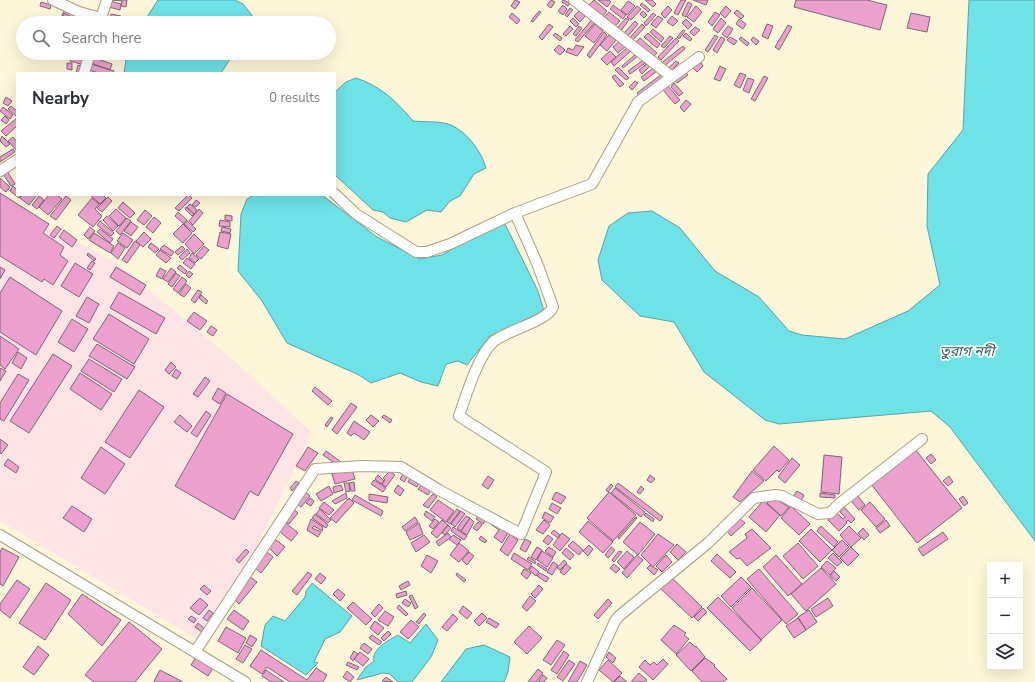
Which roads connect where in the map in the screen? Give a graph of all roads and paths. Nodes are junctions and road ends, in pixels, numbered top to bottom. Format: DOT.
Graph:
graph roads {
  1 [pos="53,0"];
  2 [pos="107,0"];
  3 [pos="574,0"];
  4 [pos="88,16"];
  5 [pos="102,16"];
  6 [pos="699,57"];
  7 [pos="88,60"];
  8 [pos="84,72"];
  9 [pos="672,77"];
  10 [pos="16,161"];
  11 [pos="0,171"];
  12 [pos="336,195"];
  13 [pos="514,213"];
  14 [pos="922,439"];
  15 [pos="0,536"];
  16 [pos="196,652"];
  17 [pos="245,682"];
  18 [pos="587,682"];
  1 -- 4 [label="street"];
  2 -- 5 [label="street"];
  3 -- 9 [label="street"];
  6 -- 9 [label="street"];
  7 -- 8 [label="street"];
  9 -- 13 [label="street"];
  10 -- 11 [label="street"];
  12 -- 13 [label="street"];
  13 -- 16 [label="street"];
  14 -- 18 [label="street"];
  15 -- 16 [label="street"];
  16 -- 17 [label="street"];
}
